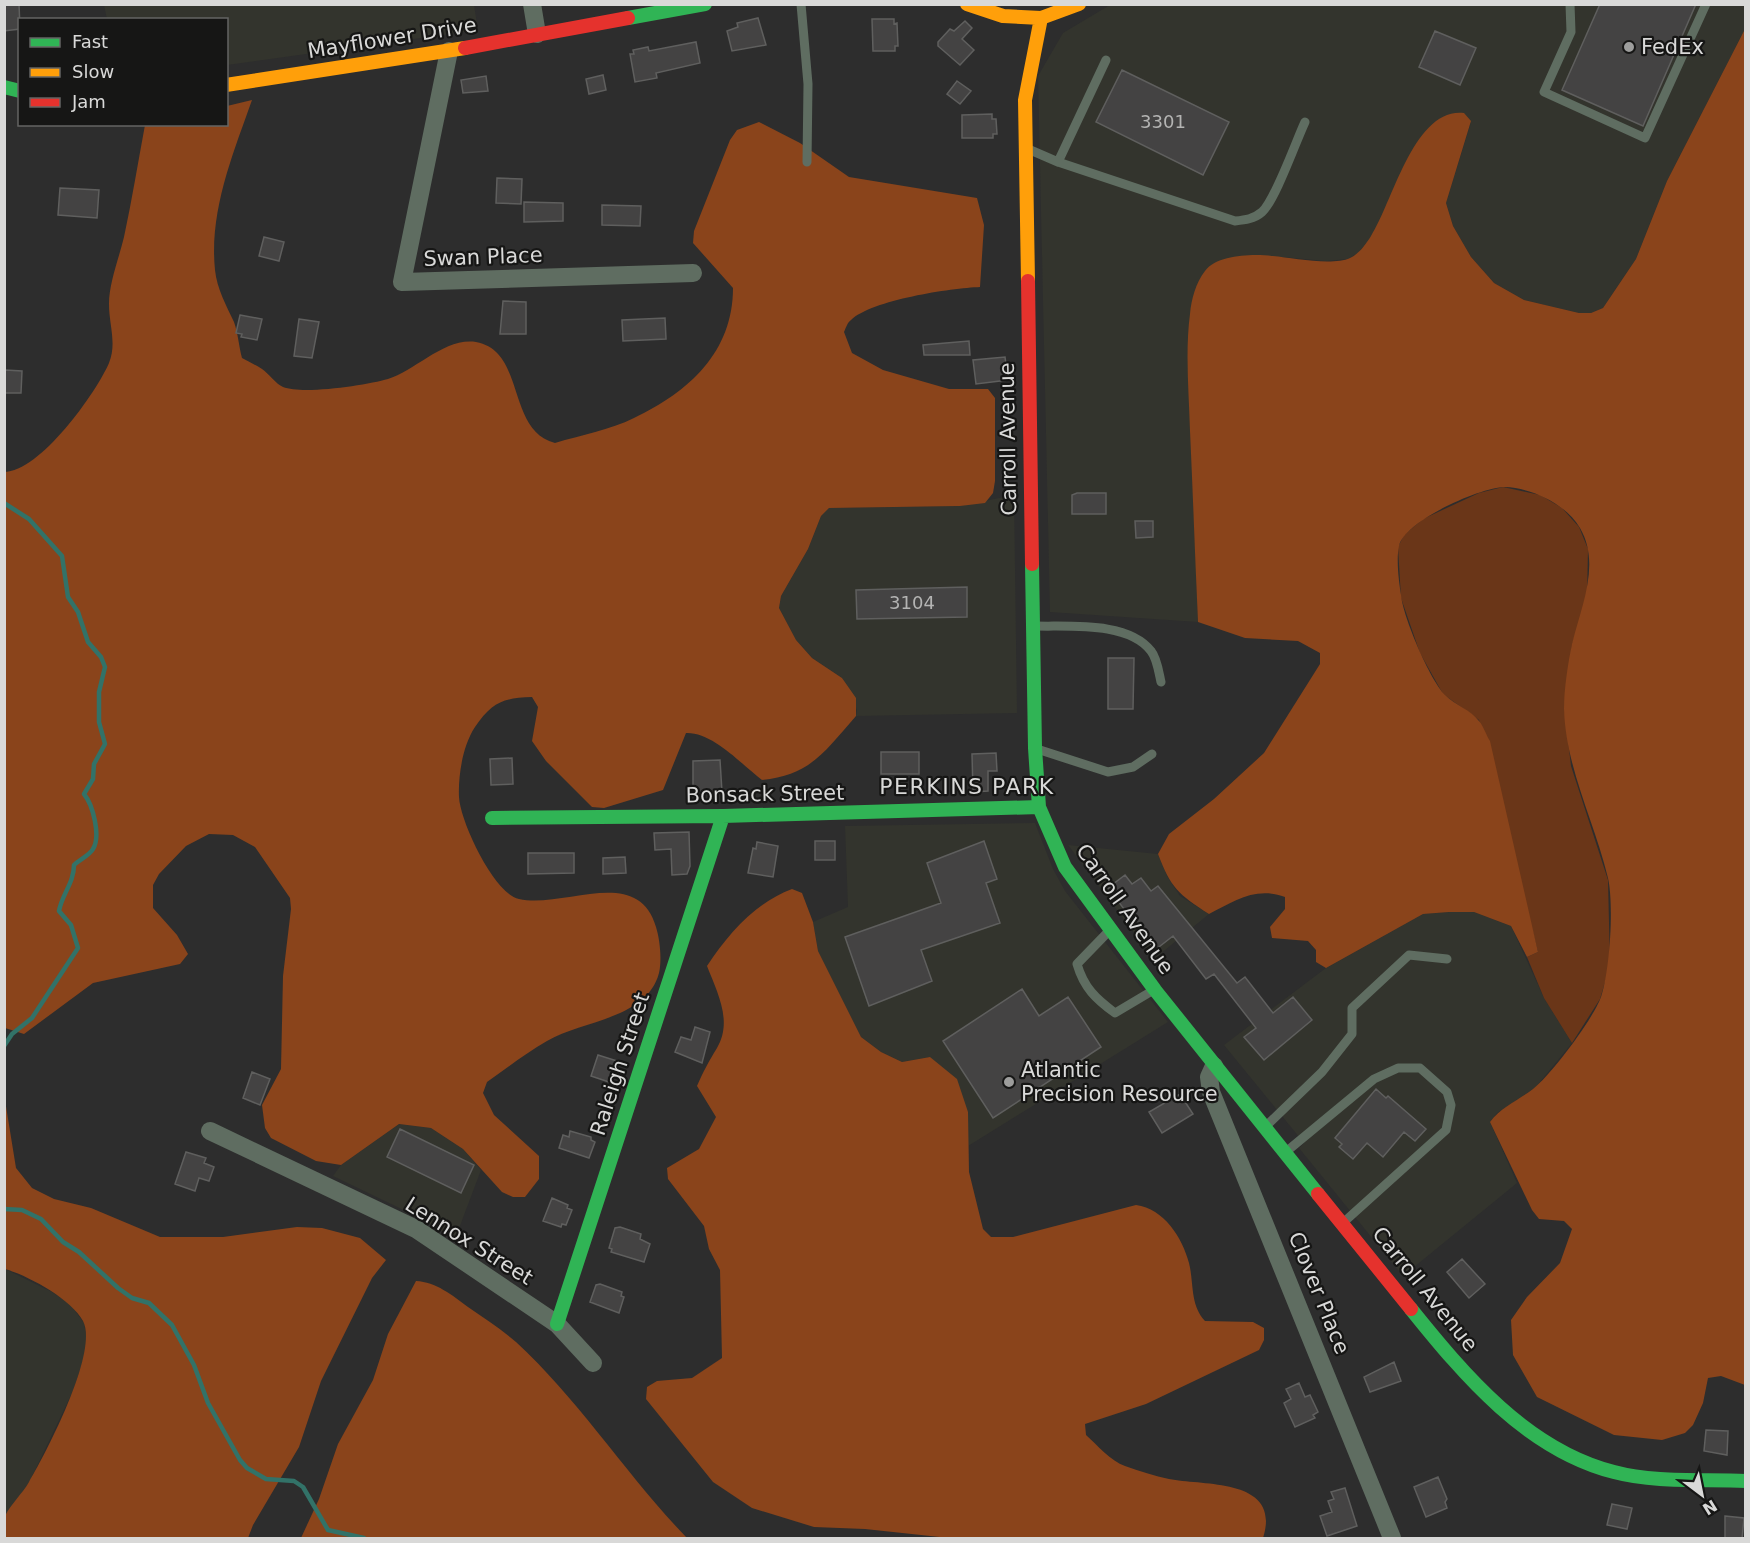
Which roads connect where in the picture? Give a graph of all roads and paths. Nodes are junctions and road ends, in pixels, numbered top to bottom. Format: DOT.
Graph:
graph roads {
  1 [pos="532,4"];
  2 [pos="705,4"];
  3 [pos="801,4"];
  4 [pos="967,4"];
  5 [pos="1080,4"];
  6 [pos="1570,4"];
  7 [pos="1706,4"];
  8 [pos="1003,10"];
  9 [pos="1041,18"];
  10 [pos="537,34"];
  11 [pos="449,51"];
  12 [pos="1106,60"];
  13 [pos="228,85"];
  14 [pos="1305,122"];
  15 [pos="1025,148"];
  16 [pos="807,162"];
  17 [pos="1058,162"];
  18 [pos="693,273"];
  19 [pos="1035,626"];
  20 [pos="1161,682"];
  21 [pos="1035,748"];
  22 [pos="1152,754"];
  23 [pos="1039,807"];
  24 [pos="723,816"];
  25 [pos="492,818"];
  26 [pos="1109,930"];
  27 [pos="1447,959"];
  28 [pos="1155,990"];
  29 [pos="1214,1066"];
  30 [pos="1265,1128"];
  31 [pos="210,1131"];
  32 [pos="1285,1153"];
  33 [pos="1342,1223"];
  34 [pos="558,1324"];
  35 [pos="593,1363"];
  36 [pos="1746,1481"];
  37 [pos="1392,1539"];
  1 -- 10 [label="street"];
  2 -- 10 [label="street, Mayflower Drive"];
  3 -- 16 [label="lane"];
  4 -- 8 [label="street"];
  5 -- 9 [label="street"];
  6 -- 7 [label="lane"];
  8 -- 9 [label="street"];
  9 -- 15 [label="street, Carroll Avenue"];
  10 -- 11 [label="street, Mayflower Drive"];
  11 -- 13 [label="street, Mayflower Drive"];
  11 -- 18 [label="street, Swan Place"];
  12 -- 17 [label="lane"];
  14 -- 17 [label="lane"];
  15 -- 17 [label="lane"];
  15 -- 19 [label="street, Carroll Avenue"];
  19 -- 20 [label="lane"];
  19 -- 21 [label="street, Carroll Avenue"];
  21 -- 22 [label="lane"];
  21 -- 23 [label="street, Carroll Avenue"];
  23 -- 24 [label="street, Bonsack Street"];
  23 -- 26 [label="street, Carroll Avenue"];
  24 -- 25 [label="street, Bonsack Street"];
  24 -- 34 [label="street, Raleigh Street"];
  26 -- 28 [label="street, Carroll Avenue"];
  26 -- 28 [label="lane"];
  27 -- 30 [label="lane"];
  28 -- 29 [label="street, Carroll Avenue"];
  29 -- 30 [label="street, Carroll Avenue"];
  29 -- 37 [label="street, Clover Place"];
  30 -- 32 [label="street, Carroll Avenue"];
  31 -- 34 [label="street, Lennox Street"];
  32 -- 33 [label="street, Carroll Avenue"];
  32 -- 33 [label="lane"];
  33 -- 36 [label="street, Carroll Avenue"];
  34 -- 35 [label="street, Lennox Street"];
}
